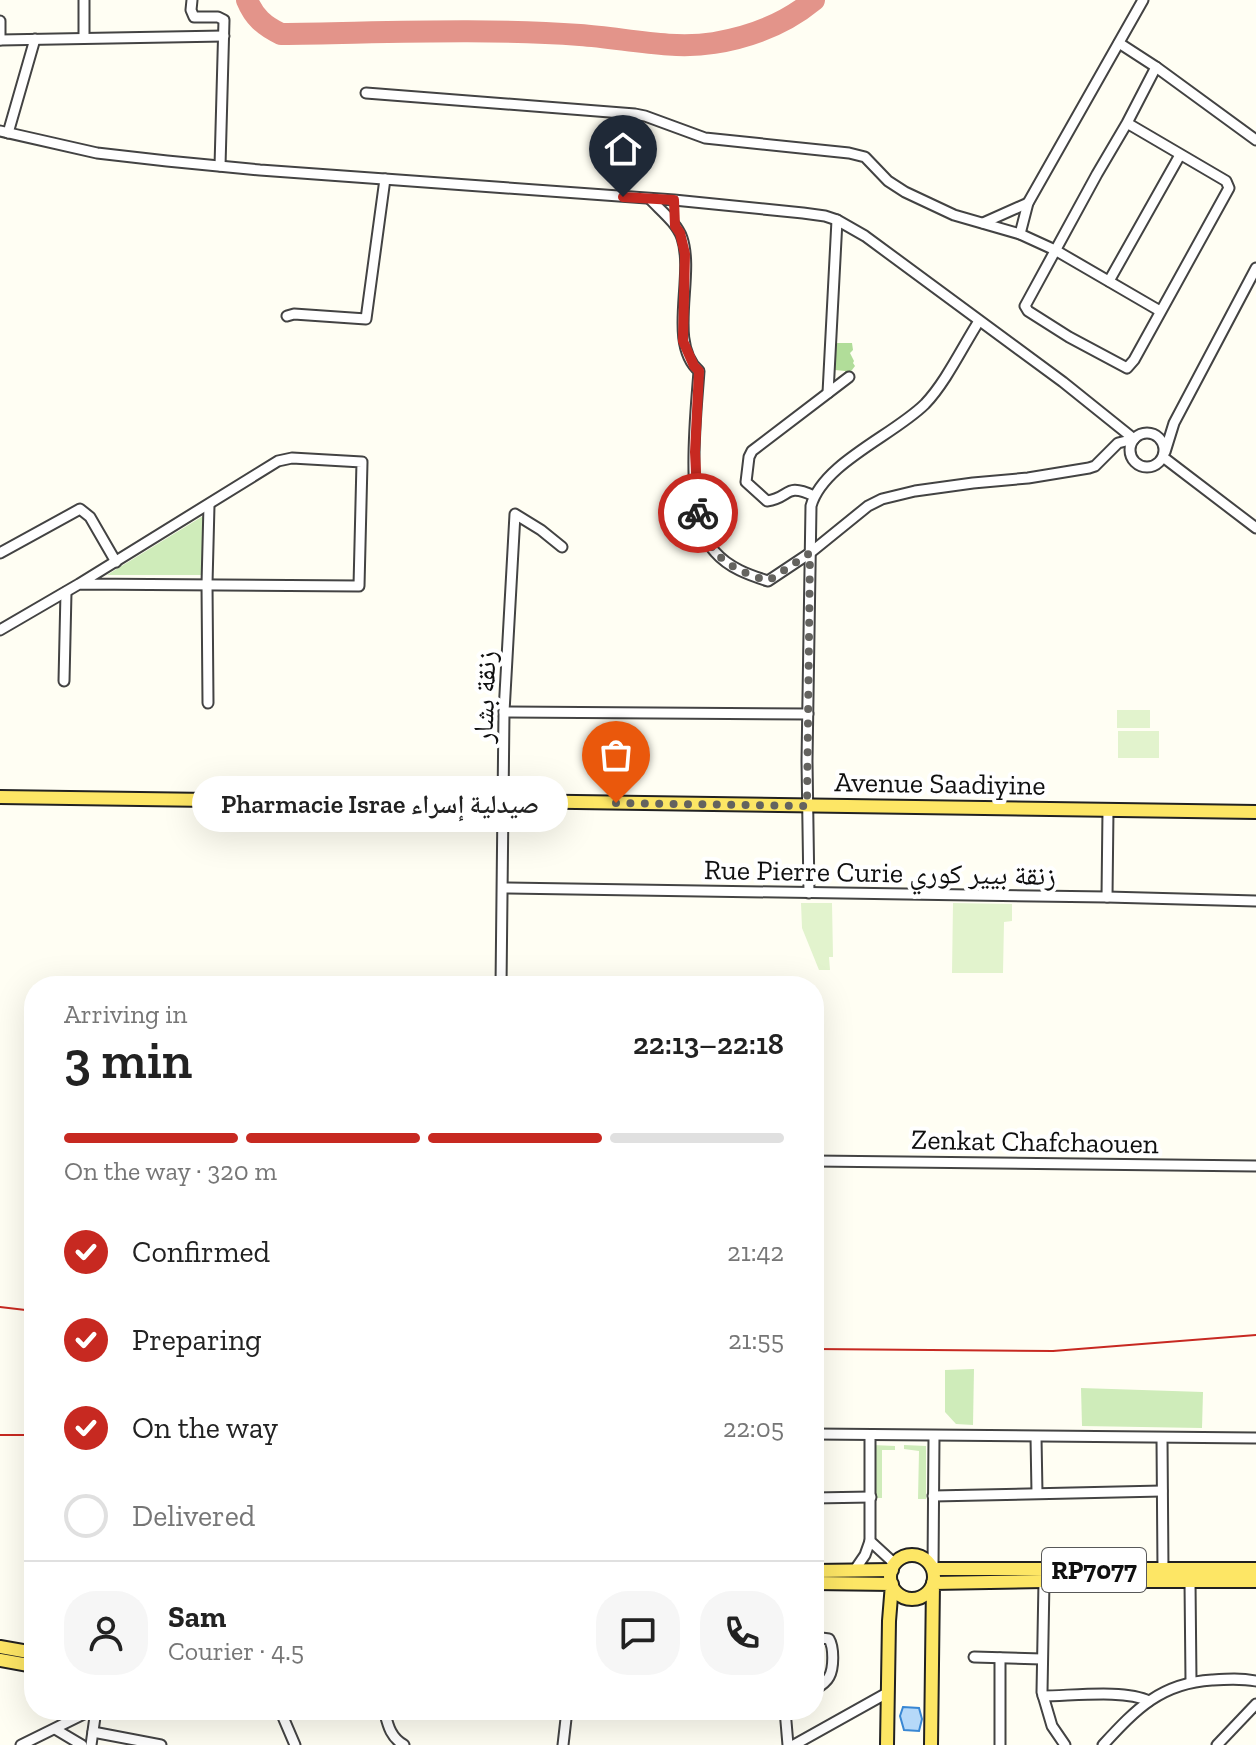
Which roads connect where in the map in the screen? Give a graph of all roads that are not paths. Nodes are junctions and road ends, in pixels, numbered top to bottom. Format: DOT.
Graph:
graph roads {
  1 [pos="84,0"];
  2 [pos="192,0"];
  3 [pos="1143,0"];
  4 [pos="194,17"];
  5 [pos="0,21"];
  6 [pos="194,36"];
  7 [pos="224,36"];
  8 [pos="84,38"];
  9 [pos="35,39"];
  10 [pos="0,40"];
  11 [pos="1119,43"];
  12 [pos="1156,67"];
  13 [pos="366,93"];
  14 [pos="1127,123"];
  15 [pos="4,132"];
  16 [pos="1256,140"];
  17 [pos="1180,155"];
  18 [pos="220,166"];
  19 [pos="385,179"];
  20 [pos="650,199"];
  21 [pos="674,200"];
  22 [pos="1028,203"];
  23 [pos="837,220"];
  24 [pos="983,223"];
  25 [pos="675,226"];
  26 [pos="1020,234"];
  27 [pos="1055,250"];
  28 [pos="1256,268"];
  29 [pos="1109,281"];
  30 [pos="1160,311"];
  31 [pos="287,316"];
  32 [pos="979,321"];
  33 [pos="849,377"];
  34 [pos="828,393"];
  35 [pos="1174,423"];
  36 [pos="1145,433"];
  37 [pos="1134,439"];
  38 [pos="1111,449"];
  39 [pos="1130,450"];
  40 [pos="1162,458"];
  41 [pos="814,496"];
  42 [pos="209,505"];
  43 [pos="1256,528"];
  44 [pos="562,547"];
  45 [pos="0,553"];
  46 [pos="810,553"];
  47 [pos="116,562"];
  48 [pos="79,584"];
  49 [pos="207,584"];
  50 [pos="66,592"];
  51 [pos="0,630"];
  52 [pos="64,681"];
  53 [pos="208,703"];
  54 [pos="504,712"];
  55 [pos="808,714"];
  56 [pos="0,797"];
  57 [pos="503,801"];
  58 [pos="807,806"];
  59 [pos="1108,810"];
  60 [pos="1256,812"];
  61 [pos="503,888"];
  62 [pos="809,893"];
  63 [pos="1107,897"];
  64 [pos="1256,901"];
  65 [pos="501,976"];
  66 [pos="824,1161"];
  67 [pos="1256,1166"];
  68 [pos="824,1434"];
  69 [pos="870,1435"];
  70 [pos="934,1436"];
  71 [pos="1036,1437"];
  72 [pos="1162,1438"];
  73 [pos="1256,1438"];
  74 [pos="1162,1491"];
  75 [pos="1037,1493"];
  76 [pos="933,1496"];
  77 [pos="871,1497"];
  78 [pos="824,1498"];
  79 [pos="870,1541"];
  80 [pos="933,1569"];
  81 [pos="1256,1569"];
  82 [pos="1163,1570"];
  83 [pos="824,1571"];
  84 [pos="854,1571"];
  85 [pos="893,1573"];
  86 [pos="1044,1581"];
  87 [pos="1256,1581"];
  88 [pos="824,1582"];
  89 [pos="1190,1582"];
  90 [pos="933,1583"];
  91 [pos="824,1638"];
  92 [pos="0,1647"];
  93 [pos="24,1651"];
  94 [pos="974,1657"];
  95 [pos="1000,1658"];
  96 [pos="1042,1659"];
  97 [pos="0,1660"];
  98 [pos="24,1664"];
  99 [pos="1191,1681"];
  100 [pos="1256,1681"];
  101 [pos="824,1683"];
  102 [pos="887,1693"];
  103 [pos="1043,1696"];
  104 [pos="1149,1701"];
  105 [pos="1256,1704"];
  106 [pos="73,1720"];
  107 [pos="94,1720"];
  108 [pos="284,1720"];
  109 [pos="387,1720"];
  110 [pos="566,1720"];
  111 [pos="786,1720"];
  112 [pos="55,1729"];
  113 [pos="93,1732"];
  114 [pos="21,1745"];
  115 [pos="82,1745"];
  116 [pos="91,1745"];
  117 [pos="161,1745"];
  118 [pos="295,1745"];
  119 [pos="404,1745"];
  120 [pos="563,1745"];
  121 [pos="788,1745"];
  122 [pos="794,1745"];
  123 [pos="887,1745"];
  124 [pos="931,1745"];
  125 [pos="1000,1745"];
  126 [pos="1065,1745"];
  127 [pos="1103,1745"];
  128 [pos="1217,1745"];
  1 -- 8 [label="street"];
  2 -- 4 [label="street"];
  3 -- 11 [label="street"];
  4 -- 6 [label="street"];
  4 -- 7 [label="street"];
  5 -- 10 [label="street"];
  6 -- 7 [label="street"];
  6 -- 8 [label="street"];
  7 -- 18 [label="street"];
  8 -- 9 [label="street"];
  9 -- 10 [label="street"];
  9 -- 15 [label="street"];
  11 -- 12 [label="street"];
  11 -- 22 [label="street"];
  12 -- 14 [label="street"];
  12 -- 16 [label="street"];
  13 -- 24 [label="street"];
  14 -- 17 [label="street"];
  14 -- 27 [label="street"];
  15 -- 18 [label="street"];
  17 -- 29 [label="street"];
  17 -- 30 [label="street"];
  18 -- 19 [label="street"];
  19 -- 20 [label="street"];
  19 -- 31 [label="street"];
  20 -- 21 [label="street"];
  20 -- 25 [label="street"];
  21 -- 23 [label="street"];
  21 -- 25 [label="street"];
  22 -- 24 [label="street"];
  22 -- 26 [label="street"];
  23 -- 32 [label="street"];
  23 -- 34 [label="street"];
  24 -- 26 [label="street"];
  25 -- 46 [label="street"];
  26 -- 27 [label="street"];
  27 -- 29 [label="street"];
  27 -- 30 [label="street"];
  28 -- 35 [label="street"];
  29 -- 30 [label="street"];
  32 -- 37 [label="street"];
  32 -- 41 [label="street"];
  33 -- 34 [label="street"];
  34 -- 41 [label="street"];
  35 -- 36 [label="street"];
  35 -- 40 [label="street"];
  36 -- 37 [label="street"];
  36 -- 40 [label="street"];
  37 -- 38 [label="street"];
  37 -- 39 [label="street"];
  38 -- 39 [label="street"];
  38 -- 46 [label="street"];
  39 -- 40 [label="street"];
  40 -- 43 [label="street"];
  41 -- 46 [label="street"];
  42 -- 47 [label="street"];
  42 -- 49 [label="street"];
  42 -- 49 [label="street"];
  44 -- 54 [label="street, زنقة بشار"];
  45 -- 47 [label="street"];
  46 -- 55 [label="street"];
  47 -- 48 [label="street"];
  48 -- 49 [label="street"];
  48 -- 50 [label="street"];
  49 -- 53 [label="street"];
  50 -- 51 [label="street"];
  50 -- 52 [label="street"];
  54 -- 55 [label="street"];
  54 -- 57 [label="street, زنقة بشار"];
  55 -- 58 [label="street"];
  56 -- 57 [label="main road, Avenue Saadiyine"];
  57 -- 58 [label="main road, Avenue Saadiyine"];
  57 -- 61 [label="street, زنقة بشار"];
  58 -- 59 [label="main road, Avenue Saadiyine"];
  58 -- 62 [label="street"];
  59 -- 60 [label="main road, Avenue Saadiyine"];
  59 -- 63 [label="street"];
  61 -- 62 [label="street, Rue Pierre Curie زنقة بيير كوري"];
  61 -- 65 [label="street, زنقة بشار"];
  62 -- 63 [label="street, Rue Pierre Curie زنقة بيير كوري"];
  63 -- 64 [label="street, Rue Pierre Curie زنقة بيير كوري"];
  66 -- 67 [label="street, Zenkat Chafchaouen"];
  68 -- 69 [label="street"];
  69 -- 70 [label="street"];
  69 -- 77 [label="street"];
  70 -- 71 [label="street"];
  70 -- 76 [label="street"];
  71 -- 72 [label="street"];
  71 -- 75 [label="street"];
  72 -- 73 [label="street"];
  72 -- 74 [label="street"];
  74 -- 75 [label="street"];
  74 -- 82 [label="street"];
  75 -- 76 [label="street"];
  76 -- 80 [label="street"];
  77 -- 78 [label="street"];
  77 -- 79 [label="street"];
  79 -- 84 [label="street"];
  79 -- 85 [label="street"];
  80 -- 82 [label="main road, RP7077"];
  80 -- 85 [label="main road, RP7077"];
  80 -- 90 [label="main road"];
  81 -- 82 [label="main road, RP7077"];
  83 -- 84 [label="main road, RP7077"];
  84 -- 85 [label="main road, RP7077"];
  85 -- 88 [label="main road, RP7077"];
  85 -- 90 [label="main road, RP7077"];
  85 -- 102 [label="main road"];
  86 -- 89 [label="main road, RP7077"];
  86 -- 90 [label="main road, RP7077"];
  86 -- 96 [label="street"];
  87 -- 89 [label="main road, RP7077"];
  89 -- 99 [label="street"];
  90 -- 124 [label="main road"];
  91 -- 101 [label="street"];
  92 -- 93 [label="main road"];
  94 -- 95 [label="street"];
  95 -- 96 [label="street"];
  95 -- 125 [label="street"];
  96 -- 103 [label="street"];
  97 -- 98 [label="main road"];
  99 -- 100 [label="street"];
  99 -- 104 [label="street"];
  102 -- 122 [label="street"];
  102 -- 123 [label="main road"];
  103 -- 104 [label="street"];
  103 -- 126 [label="street"];
  104 -- 127 [label="street"];
  105 -- 128 [label="street"];
  106 -- 112 [label="street"];
  107 -- 113 [label="street"];
  108 -- 118 [label="street"];
  109 -- 119 [label="street"];
  110 -- 120 [label="street"];
  111 -- 121 [label="street"];
  112 -- 114 [label="street"];
  112 -- 115 [label="street"];
  113 -- 116 [label="street"];
  113 -- 117 [label="street"];
}
